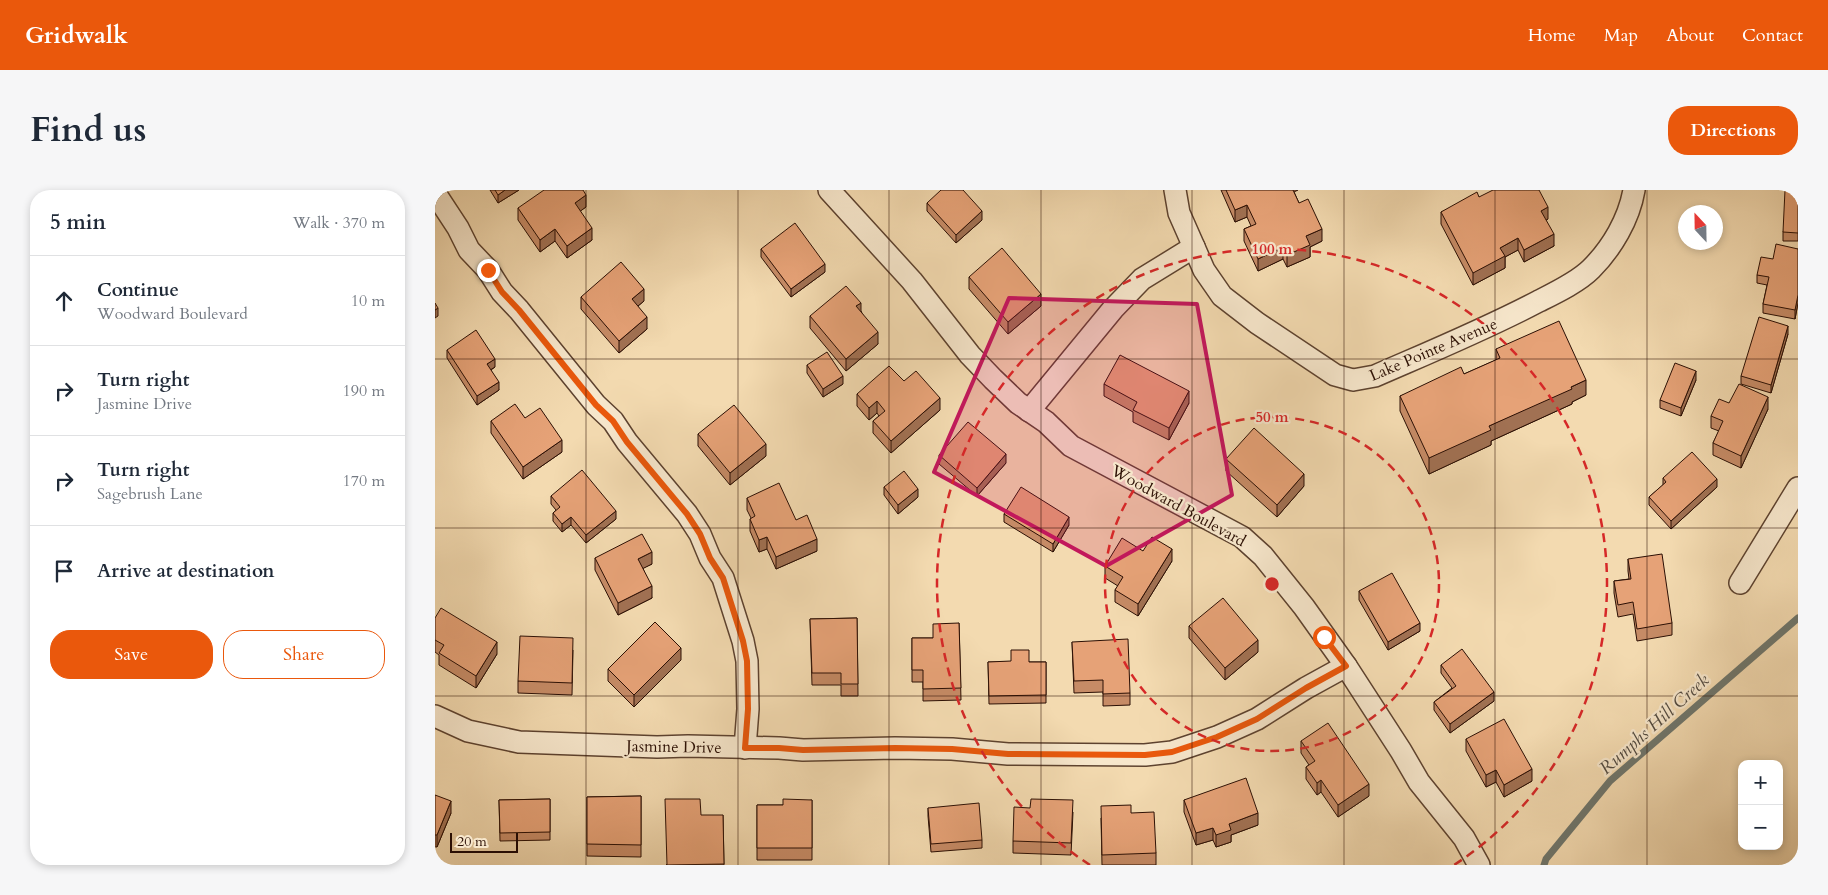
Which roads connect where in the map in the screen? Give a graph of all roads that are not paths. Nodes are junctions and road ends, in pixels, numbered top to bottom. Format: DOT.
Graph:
graph roads {
  1 [pos="829,190"];
  2 [pos="1175,190"];
  3 [pos="1634,190"];
  4 [pos="435,193"];
  5 [pos="1194,247"];
  6 [pos="1029,410"];
  7 [pos="1798,488"];
  8 [pos="1740,583"];
  9 [pos="1346,666"];
  10 [pos="435,716"];
  11 [pos="745,748"];
  12 [pos="1479,865"];
  1 -- 6 [label="street, Woodward Boulevard"];
  2 -- 5 [label="street, Lake Pointe Avenue"];
  3 -- 5 [label="street, Lake Pointe Avenue"];
  4 -- 11 [label="street"];
  5 -- 6 [label="street"];
  6 -- 9 [label="street, Woodward Boulevard"];
  7 -- 8 [label="street"];
  9 -- 11 [label="street, Jasmine Drive"];
  9 -- 12 [label="street, Woodward Boulevard"];
  10 -- 11 [label="street, Jasmine Drive"];
}
